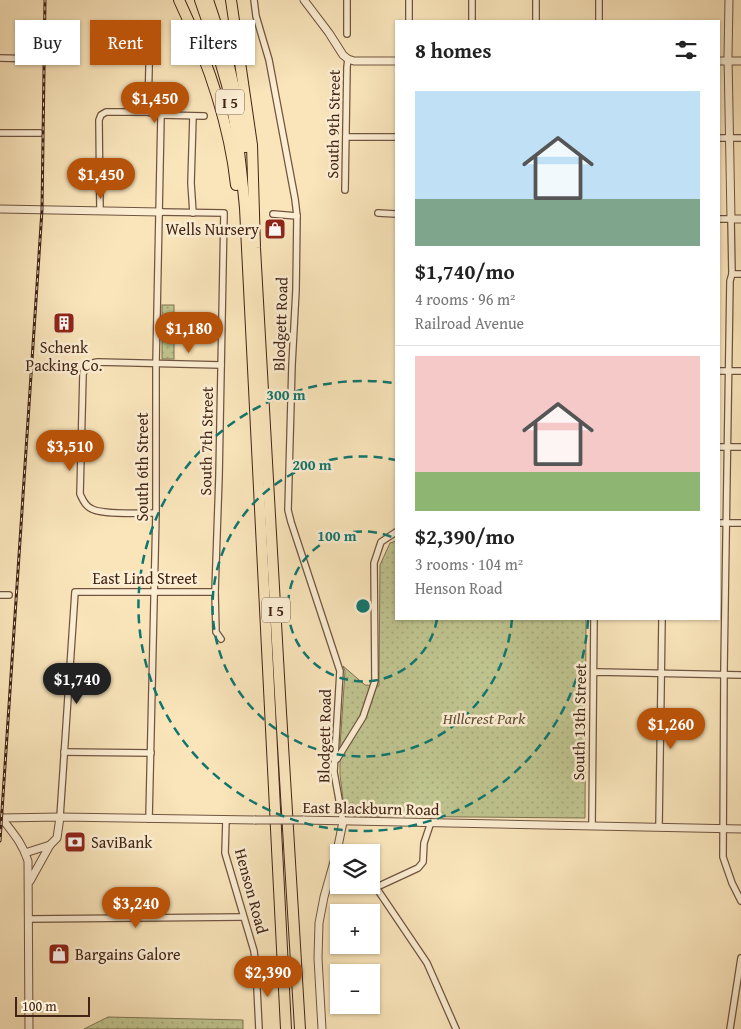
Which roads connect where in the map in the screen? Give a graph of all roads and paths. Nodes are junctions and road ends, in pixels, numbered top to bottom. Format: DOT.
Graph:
graph roads {
  1 [pos="179,0"];
  2 [pos="200,0"];
  3 [pos="208,0"];
  4 [pos="231,0"];
  5 [pos="254,0"];
  6 [pos="304,0"];
  7 [pos="347,0"];
  8 [pos="409,0"];
  9 [pos="472,0"];
  10 [pos="536,0"];
  11 [pos="598,0"];
  12 [pos="729,0"];
  13 [pos="409,20"];
  14 [pos="472,20"];
  15 [pos="536,20"];
  16 [pos="598,20"];
  17 [pos="347,34"];
  18 [pos="0,58"];
  19 [pos="15,58"];
  20 [pos="348,59"];
  21 [pos="720,61"];
  22 [pos="728,61"];
  23 [pos="741,61"];
  24 [pos="395,62"];
  25 [pos="149,65"];
  26 [pos="148,112"];
  27 [pos="161,115"];
  28 [pos="193,116"];
  29 [pos="204,116"];
  30 [pos="0,133"];
  31 [pos="40,133"];
  32 [pos="346,137"];
  33 [pos="395,137"];
  34 [pos="720,138"];
  35 [pos="730,138"];
  36 [pos="741,138"];
  37 [pos="253,190"];
  38 [pos="345,190"];
  39 [pos="0,209"];
  40 [pos="100,211"];
  41 [pos="160,212"];
  42 [pos="193,213"];
  43 [pos="378,213"];
  44 [pos="273,214"];
  45 [pos="395,214"];
  46 [pos="297,216"];
  47 [pos="720,219"];
  48 [pos="731,219"];
  49 [pos="741,219"];
  50 [pos="732,274"];
  51 [pos="741,274"];
  52 [pos="250,318"];
  53 [pos="156,364"];
  54 [pos="221,365"];
  55 [pos="720,371"];
  56 [pos="728,371"];
  57 [pos="741,371"];
  58 [pos="720,447"];
  59 [pos="727,447"];
  60 [pos="741,447"];
  61 [pos="156,513"];
  62 [pos="720,523"];
  63 [pos="726,523"];
  64 [pos="741,523"];
  65 [pos="395,533"];
  66 [pos="154,591"];
  67 [pos="215,592"];
  68 [pos="0,595"];
  69 [pos="9,595"];
  70 [pos="594,620"];
  71 [pos="662,620"];
  72 [pos="221,639"];
  73 [pos="594,673"];
  74 [pos="661,674"];
  75 [pos="724,675"];
  76 [pos="741,675"];
  77 [pos="64,752"];
  78 [pos="151,753"];
  79 [pos="335,761"];
  80 [pos="0,817"];
  81 [pos="60,817"];
  82 [pos="149,819"];
  83 [pos="226,820"];
  84 [pos="343,822"];
  85 [pos="431,822"];
  86 [pos="592,825"];
  87 [pos="660,826"];
  88 [pos="723,828"];
  89 [pos="741,829"];
  90 [pos="340,844"];
  91 [pos="50,845"];
  92 [pos="25,854"];
  93 [pos="330,879"];
  94 [pos="29,883"];
  95 [pos="380,886"];
  96 [pos="380,892"];
  97 [pos="741,901"];
  98 [pos="243,917"];
  99 [pos="29,919"];
  100 [pos="741,958"];
  101 [pos="740,965"];
  102 [pos="28,1029"];
  103 [pos="259,1029"];
  104 [pos="286,1029"];
  105 [pos="300,1029"];
  106 [pos="322,1029"];
  107 [pos="456,1029"];
  108 [pos="730,1029"];
  1 -- 52 [label="highway"];
  2 -- 52 [label="highway, I 5"];
  3 -- 37 [label="highway, I 5"];
  4 -- 37 [label="highway"];
  5 -- 46 [label="street, Blodgett Road"];
  6 -- 20 [label="street"];
  7 -- 17 [label="street"];
  8 -- 13 [label="street"];
  9 -- 14 [label="street"];
  10 -- 15 [label="street"];
  11 -- 16 [label="street"];
  12 -- 22 [label="street"];
  18 -- 19 [label="street"];
  20 -- 24 [label="street"];
  20 -- 32 [label="street, South 9th Street"];
  21 -- 22 [label="street"];
  22 -- 23 [label="street"];
  22 -- 35 [label="street"];
  25 -- 26 [label="street"];
  26 -- 27 [label="street"];
  26 -- 40 [label="street"];
  27 -- 28 [label="street"];
  27 -- 41 [label="street, South 6th Street"];
  28 -- 29 [label="street"];
  28 -- 42 [label="street"];
  30 -- 31 [label="street"];
  32 -- 33 [label="street"];
  32 -- 38 [label="street, South 9th Street"];
  34 -- 35 [label="street"];
  35 -- 36 [label="street"];
  35 -- 48 [label="street"];
  37 -- 105 [label="highway, I 5"];
  39 -- 40 [label="street"];
  40 -- 41 [label="street"];
  41 -- 42 [label="street"];
  41 -- 53 [label="street, South 6th Street"];
  42 -- 54 [label="street, South 7th Street"];
  43 -- 45 [label="street"];
  44 -- 46 [label="street"];
  46 -- 79 [label="street, Blodgett Road"];
  47 -- 48 [label="street"];
  48 -- 49 [label="street"];
  48 -- 50 [label="street"];
  50 -- 51 [label="street"];
  50 -- 56 [label="street"];
  52 -- 104 [label="highway, I 5"];
  53 -- 54 [label="street"];
  53 -- 61 [label="street, South 6th Street"];
  53 -- 61 [label="street"];
  54 -- 67 [label="street, South 7th Street"];
  55 -- 56 [label="street"];
  56 -- 57 [label="street"];
  56 -- 59 [label="street"];
  58 -- 59 [label="street"];
  59 -- 60 [label="street"];
  59 -- 63 [label="street"];
  61 -- 66 [label="street, South 6th Street"];
  62 -- 63 [label="street"];
  63 -- 64 [label="street"];
  63 -- 75 [label="street"];
  65 -- 79 [label="street"];
  66 -- 67 [label="street, East Lind Street"];
  66 -- 77 [label="street, East Lind Street"];
  66 -- 78 [label="street, South 6th Street"];
  67 -- 72 [label="street, South 7th Street"];
  68 -- 69 [label="street"];
  70 -- 73 [label="street, South 13th Street"];
  71 -- 74 [label="street"];
  73 -- 74 [label="street"];
  73 -- 86 [label="street, South 13th Street"];
  74 -- 75 [label="street"];
  74 -- 87 [label="street"];
  75 -- 76 [label="street"];
  75 -- 88 [label="street"];
  77 -- 78 [label="street"];
  77 -- 81 [label="street"];
  78 -- 82 [label="street, South 6th Street"];
  79 -- 84 [label="street, Blodgett Road"];
  80 -- 81 [label="street, East Blackburn Road"];
  80 -- 92 [label="street"];
  81 -- 82 [label="street, East Blackburn Road"];
  81 -- 91 [label="street"];
  82 -- 83 [label="street, East Blackburn Road"];
  83 -- 84 [label="street, East Blackburn Road, bridge"];
  83 -- 98 [label="street, Henson Road"];
  84 -- 85 [label="street, East Blackburn Road"];
  84 -- 90 [label="street, Blodgett Road"];
  85 -- 86 [label="street, East Blackburn Road"];
  85 -- 95 [label="street"];
  86 -- 87 [label="street, East Blackburn Road"];
  87 -- 88 [label="street, East Blackburn Road"];
  88 -- 89 [label="street, East Blackburn Road"];
  88 -- 97 [label="street"];
  91 -- 92 [label="street"];
  91 -- 94 [label="street"];
  92 -- 94 [label="street"];
  93 -- 106 [label="street, Blodgett Road"];
  94 -- 99 [label="street"];
  96 -- 107 [label="street"];
  98 -- 99 [label="street"];
  98 -- 103 [label="street, Henson Road"];
  99 -- 102 [label="street"];
  100 -- 101 [label="street"];
  101 -- 108 [label="street"];
}
